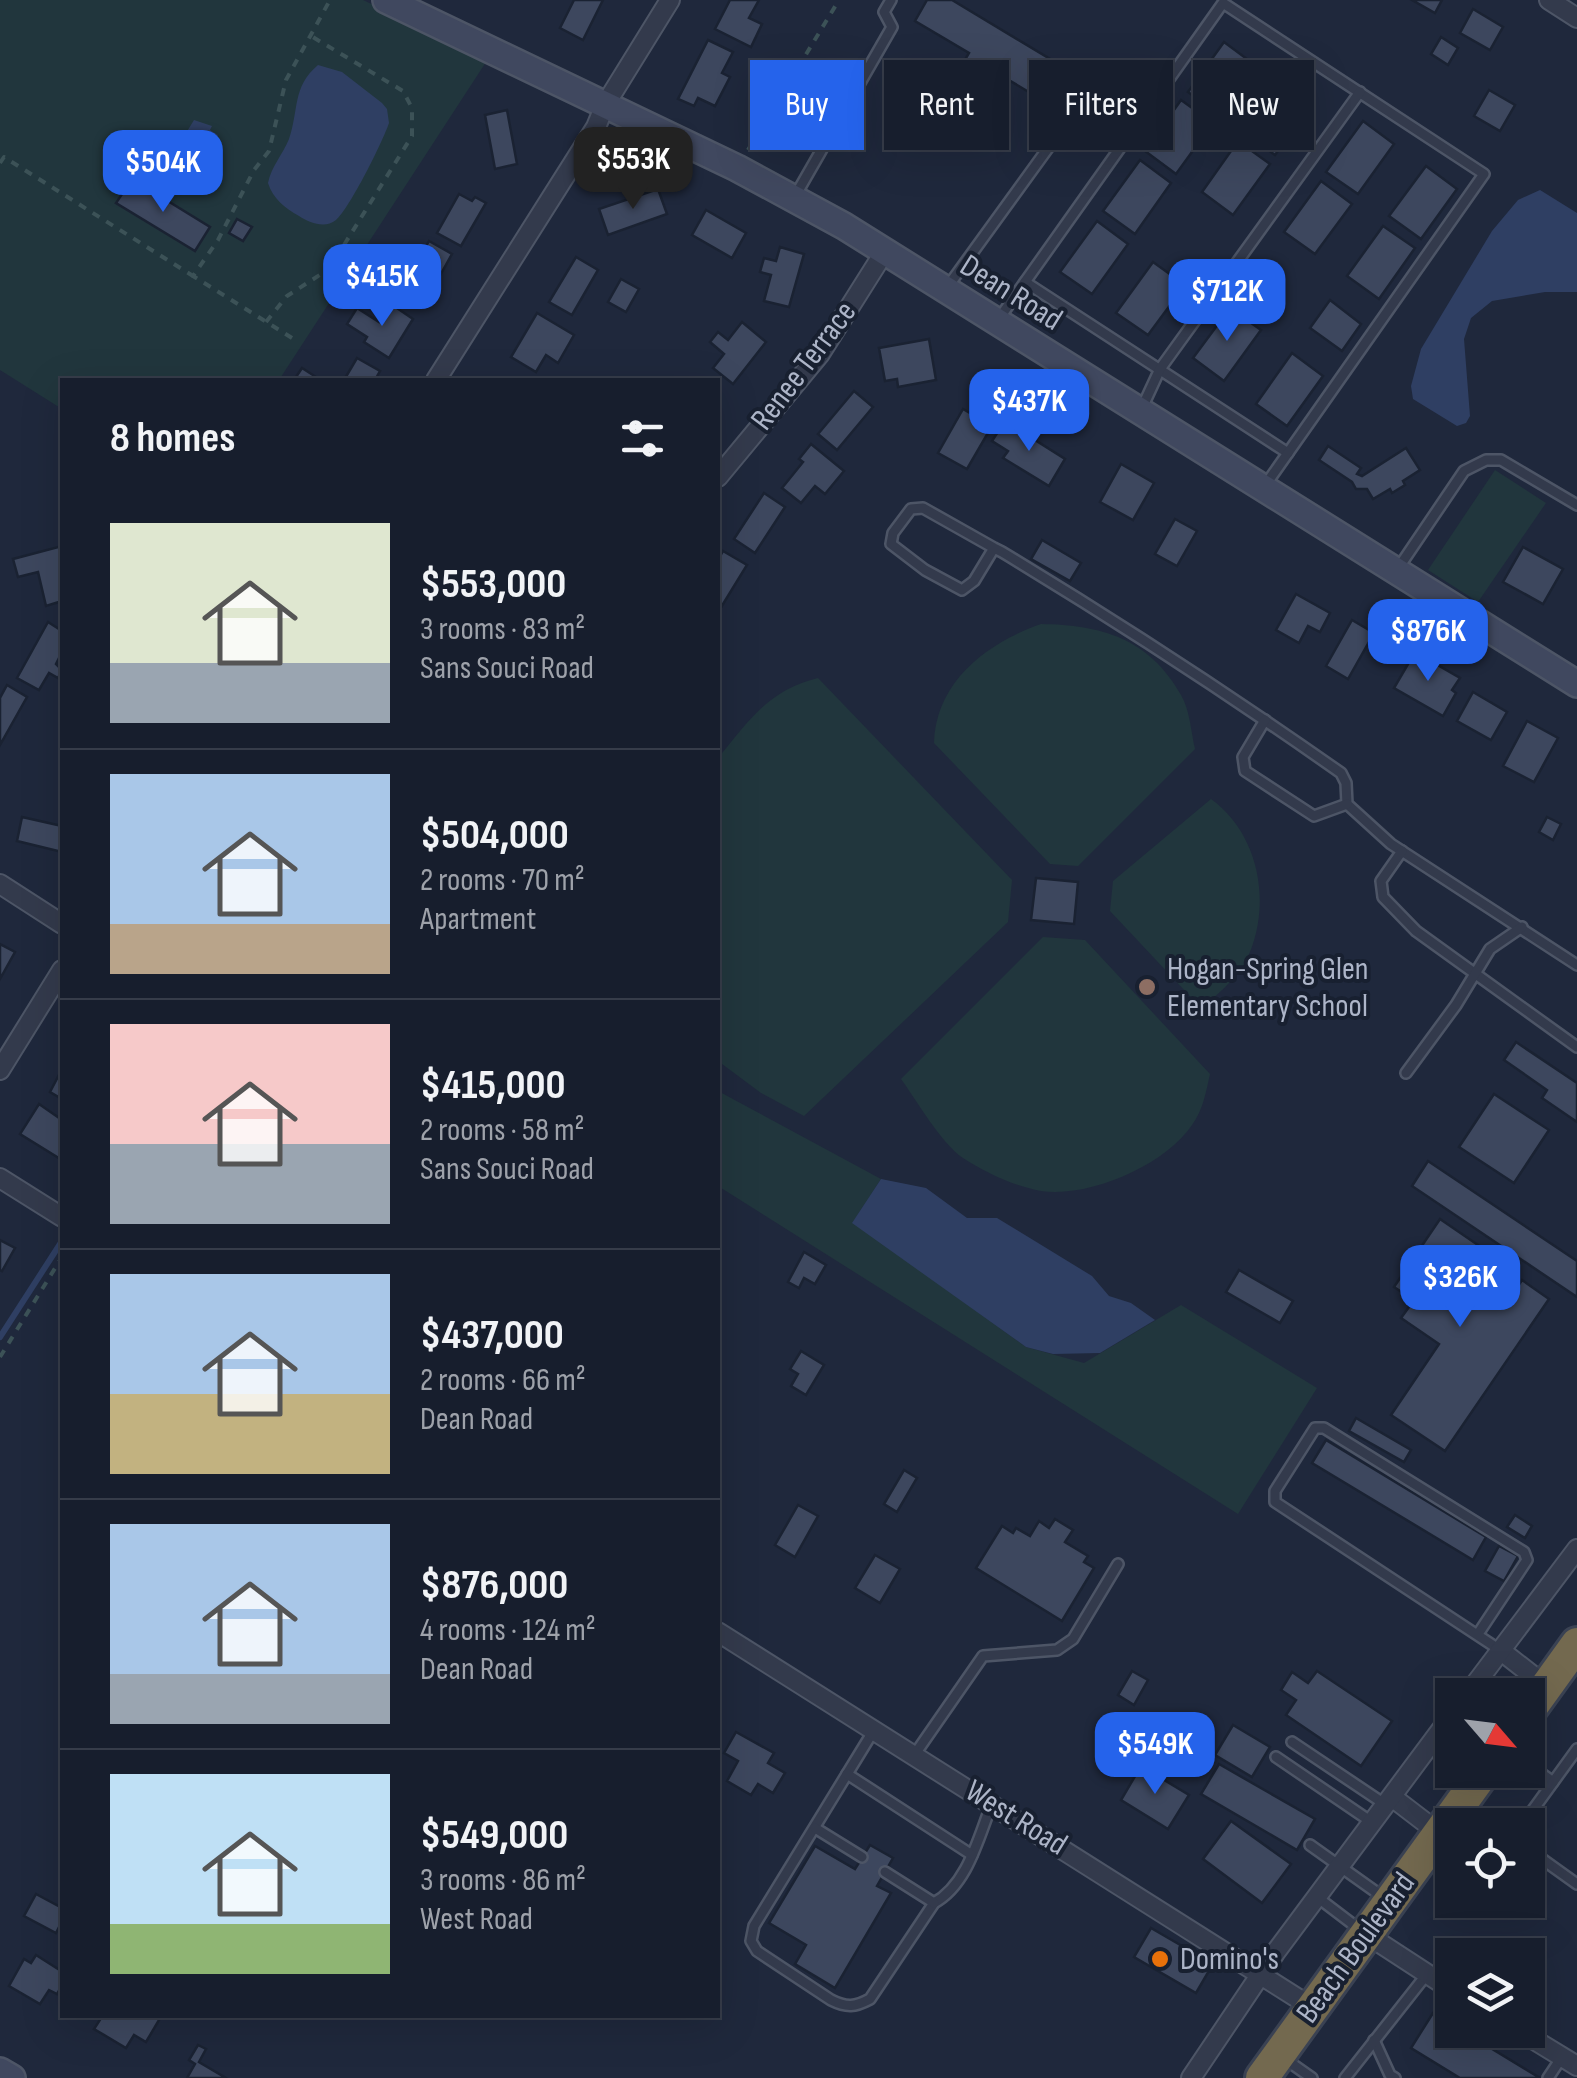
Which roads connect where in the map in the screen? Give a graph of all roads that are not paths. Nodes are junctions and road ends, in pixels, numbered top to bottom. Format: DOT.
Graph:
graph roads {
  1 [pos="386,0"];
  2 [pos="670,0"];
  3 [pos="891,0"];
  4 [pos="1549,0"];
  5 [pos="1577,18"];
  6 [pos="1360,92"];
  7 [pos="605,105"];
  8 [pos="1046,150"];
  9 [pos="794,199"];
  10 [pos="885,251"];
  11 [pos="1024,282"];
  12 [pos="946,290"];
  13 [pos="996,322"];
  14 [pos="1160,369"];
  15 [pos="437,378"];
  16 [pos="1140,412"];
  17 [pos="1288,453"];
  18 [pos="720,475"];
  19 [pos="1262,489"];
  20 [pos="1577,504"];
  21 [pos="994,548"];
  22 [pos="1396,571"];
  23 [pos="1577,684"];
  24 [pos="1265,720"];
  25 [pos="1347,804"];
  26 [pos="1402,851"];
  27 [pos="0,884"];
  28 [pos="60,923"];
  29 [pos="1522,928"];
  30 [pos="1577,966"];
  31 [pos="60,973"];
  32 [pos="1476,974"];
  33 [pos="1577,1047"];
  34 [pos="0,1070"];
  35 [pos="1406,1073"];
  36 [pos="0,1178"];
  37 [pos="60,1216"];
  38 [pos="1577,1549"];
  39 [pos="1118,1564"];
  40 [pos="720,1633"];
  41 [pos="1478,1634"];
  42 [pos="1577,1644"];
  43 [pos="1500,1650"];
  44 [pos="1479,1678"];
  45 [pos="1521,1678"];
  46 [pos="1545,1688"];
  47 [pos="874,1730"];
  48 [pos="1435,1738"];
  49 [pos="1292,1742"];
  50 [pos="1577,1749"];
  51 [pos="915,1754"];
  52 [pos="1276,1756"];
  53 [pos="847,1774"];
  54 [pos="1545,1776"];
  55 [pos="1553,1782"];
  56 [pos="1472,1788"];
  57 [pos="1462,1801"];
  58 [pos="1389,1802"];
  59 [pos="992,1803"];
  60 [pos="1457,1808"];
  61 [pos="1472,1808"];
  62 [pos="1534,1808"];
  63 [pos="1374,1822"];
  64 [pos="815,1828"];
  65 [pos="1435,1831"];
  66 [pos="1435,1840"];
  67 [pos="1310,1845"];
  68 [pos="972,1855"];
  69 [pos="862,1857"];
  70 [pos="1545,1860"];
  71 [pos="1340,1867"];
  72 [pos="885,1872"];
  73 [pos="1577,1884"];
  74 [pos="1318,1897"];
  75 [pos="1390,1902"];
  76 [pos="934,1903"];
  77 [pos="1366,1934"];
  78 [pos="1260,1973"];
  79 [pos="1427,1974"];
  80 [pos="1435,1979"];
  81 [pos="1313,2008"];
  82 [pos="1374,2040"];
  83 [pos="1545,2047"];
  84 [pos="1570,2062"];
  85 [pos="1270,2066"];
  86 [pos="0,2070"];
  87 [pos="1391,2077"];
  88 [pos="12,2078"];
  89 [pos="1192,2078"];
  90 [pos="1312,2078"];
  91 [pos="1344,2078"];
  92 [pos="1548,2078"];
  1 -- 7 [label="main road, Dean Road"];
  2 -- 7 [label="street"];
  3 -- 9 [label="lane"];
  4 -- 5 [label="street"];
  6 -- 11 [label="lane"];
  6 -- 14 [label="lane"];
  6 -- 17 [label="lane"];
  7 -- 9 [label="main road, Dean Road"];
  7 -- 15 [label="street"];
  8 -- 12 [label="lane"];
  9 -- 10 [label="main road, Dean Road"];
  10 -- 12 [label="main road, Dean Road"];
  10 -- 18 [label="street, Renee Terrace"];
  11 -- 13 [label="lane"];
  11 -- 14 [label="lane"];
  12 -- 13 [label="main road, Dean Road"];
  13 -- 16 [label="main road, Dean Road"];
  14 -- 16 [label="lane"];
  14 -- 17 [label="lane"];
  16 -- 19 [label="main road, Dean Road"];
  17 -- 19 [label="lane"];
  19 -- 22 [label="main road, Dean Road"];
  20 -- 22 [label="lane"];
  21 -- 21 [label="lane"];
  21 -- 24 [label="lane"];
  22 -- 23 [label="main road, Dean Road"];
  24 -- 25 [label="lane"];
  24 -- 25 [label="lane"];
  25 -- 26 [label="lane"];
  26 -- 29 [label="lane"];
  26 -- 32 [label="lane"];
  27 -- 28 [label="street"];
  29 -- 30 [label="lane"];
  29 -- 32 [label="lane"];
  31 -- 34 [label="street"];
  32 -- 33 [label="lane"];
  32 -- 35 [label="lane"];
  36 -- 37 [label="street"];
  38 -- 43 [label="street"];
  39 -- 51 [label="lane"];
  40 -- 47 [label="street, West Road"];
  41 -- 41 [label="lane"];
  41 -- 43 [label="lane"];
  42 -- 46 [label="highway"];
  43 -- 44 [label="street"];
  43 -- 45 [label="street"];
  47 -- 51 [label="street, West Road"];
  47 -- 53 [label="lane"];
  48 -- 58 [label="street"];
  49 -- 58 [label="lane"];
  50 -- 55 [label="lane"];
  51 -- 59 [label="street, West Road"];
  52 -- 63 [label="lane"];
  53 -- 64 [label="lane"];
  53 -- 68 [label="lane"];
  54 -- 55 [label="lane"];
  55 -- 62 [label="lane"];
  56 -- 57 [label="highway, Beach Boulevard"];
  57 -- 60 [label="highway, Beach Boulevard"];
  57 -- 61 [label="lane"];
  58 -- 63 [label="street"];
  58 -- 65 [label="street"];
  59 -- 68 [label="lane"];
  59 -- 78 [label="street, West Road"];
  63 -- 71 [label="street"];
  64 -- 69 [label="lane"];
  64 -- 76 [label="lane"];
  66 -- 75 [label="highway, Beach Boulevard"];
  67 -- 71 [label="lane"];
  68 -- 76 [label="lane"];
  70 -- 73 [label="lane"];
  71 -- 74 [label="street"];
  71 -- 75 [label="lane"];
  72 -- 76 [label="lane"];
  74 -- 77 [label="lane"];
  74 -- 78 [label="street"];
  75 -- 77 [label="highway, Beach Boulevard"];
  77 -- 79 [label="street"];
  77 -- 81 [label="highway, Beach Boulevard"];
  78 -- 81 [label="street, West Road"];
  78 -- 89 [label="street"];
  79 -- 80 [label="street"];
  79 -- 82 [label="lane"];
  81 -- 85 [label="highway, Beach Boulevard"];
  82 -- 87 [label="lane"];
  82 -- 91 [label="lane"];
  83 -- 84 [label="street"];
  84 -- 92 [label="lane"];
  85 -- 90 [label="lane"];
  86 -- 88 [label="main road"];
}
